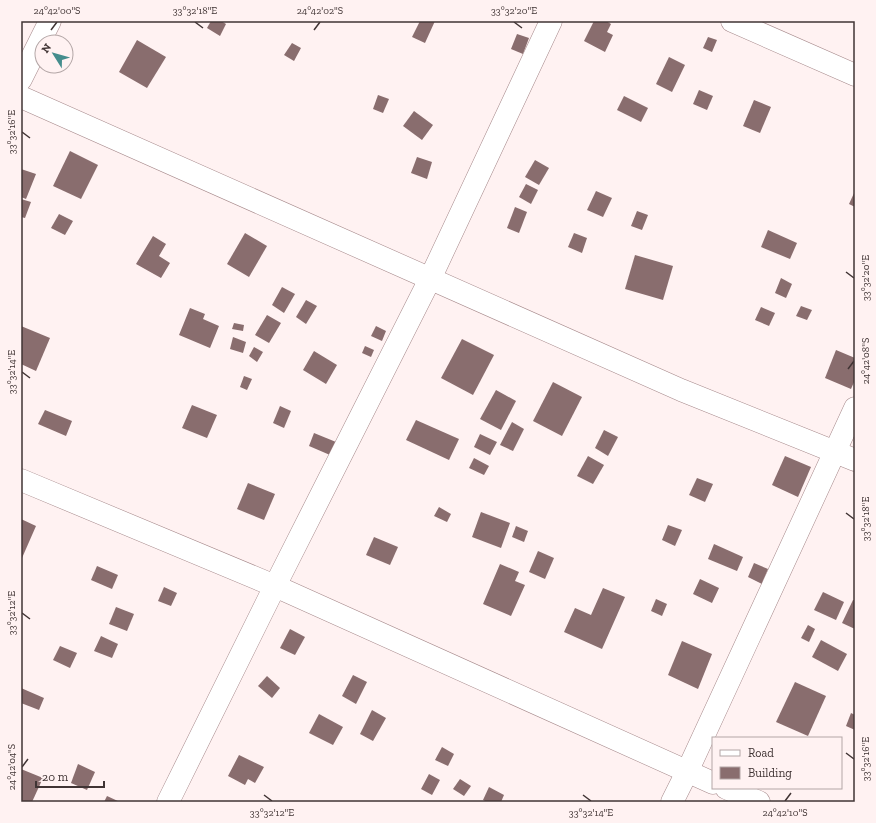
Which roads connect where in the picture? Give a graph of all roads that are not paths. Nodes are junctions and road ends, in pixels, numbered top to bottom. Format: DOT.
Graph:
graph roads {
  1 [pos="50,21"];
  2 [pos="551,21"];
  3 [pos="732,21"];
  4 [pos="855,75"];
  5 [pos="21,79"];
  6 [pos="21,97"];
  7 [pos="430,279"];
  8 [pos="855,408"];
  9 [pos="835,451"];
  10 [pos="855,460"];
  11 [pos="21,480"];
  12 [pos="275,586"];
  13 [pos="687,772"];
  14 [pos="712,783"];
  15 [pos="728,789"];
  16 [pos="168,802"];
  17 [pos="672,802"];
  18 [pos="758,802"];
  1 -- 5 [label="street"];
  2 -- 7 [label="street"];
  3 -- 4 [label="street"];
  6 -- 7 [label="street"];
  7 -- 9 [label="street"];
  7 -- 12 [label="street"];
  8 -- 9 [label="street"];
  9 -- 10 [label="street"];
  9 -- 13 [label="street"];
  11 -- 12 [label="street"];
  12 -- 13 [label="street"];
  12 -- 16 [label="street"];
  13 -- 14 [label="street"];
  13 -- 17 [label="street"];
  15 -- 18 [label="street"];
}
